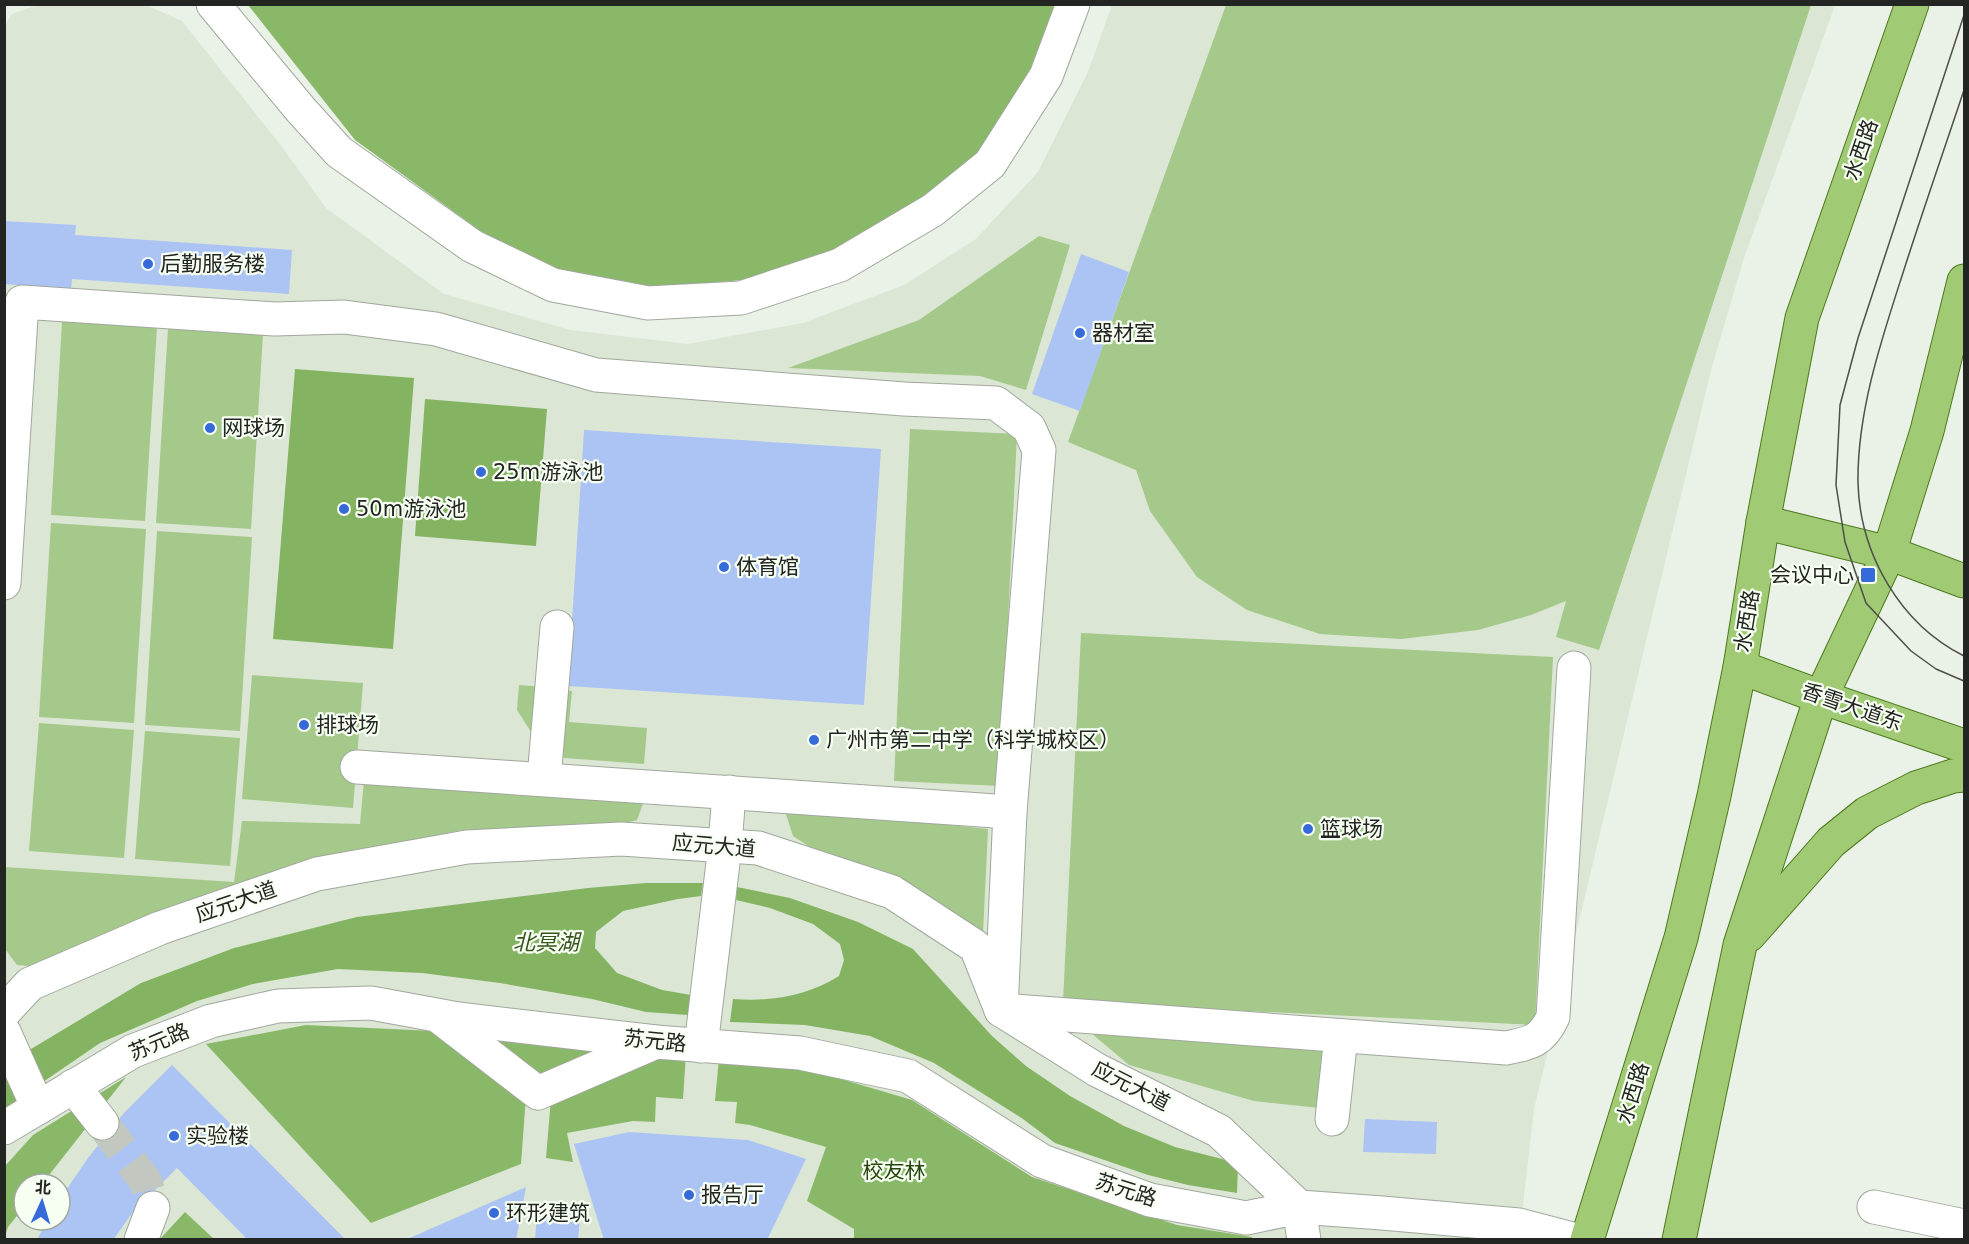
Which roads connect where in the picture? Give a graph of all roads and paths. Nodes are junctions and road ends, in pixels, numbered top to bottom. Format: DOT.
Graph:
graph roads {
  1 [pos="213,4"];
  2 [pos="1073,4"];
  3 [pos="1912,4"];
  4 [pos="1965,281"];
  5 [pos="1763,522"];
  6 [pos="1889,553"];
  7 [pos="1965,580"];
  8 [pos="4,584"];
  9 [pos="556,627"];
  10 [pos="1740,667"];
  11 [pos="1574,668"];
  12 [pos="1821,697"];
  13 [pos="1965,746"];
  14 [pos="357,767"];
  15 [pos="1965,775"];
  16 [pos="544,778"];
  17 [pos="729,792"];
  18 [pos="1010,812"];
  19 [pos="725,846"];
  20 [pos="1740,945"];
  21 [pos="1001,1010"];
  22 [pos="4,1012"];
  23 [pos="437,1015"];
  24 [pos="4,1032"];
  25 [pos="1341,1036"];
  26 [pos="656,1042"];
  27 [pos="701,1046"];
  28 [pos="73,1086"];
  29 [pos="38,1108"];
  30 [pos="1332,1119"];
  31 [pos="102,1123"];
  32 [pos="4,1128"];
  33 [pos="1874,1207"];
  34 [pos="153,1208"];
  35 [pos="1299,1208"];
  36 [pos="1965,1226"];
  37 [pos="141,1239"];
  38 [pos="1304,1239"];
  39 [pos="1576,1239"];
  40 [pos="1587,1239"];
  41 [pos="1679,1239"];
  1 -- 2 [label="street"];
  3 -- 5 [label="main road, 水西路"];
  4 -- 6 [label="main road"];
  5 -- 6 [label="main road"];
  5 -- 10 [label="main road, 水西路"];
  6 -- 7 [label="main road"];
  6 -- 12 [label="main road"];
  8 -- 18 [label="street"];
  9 -- 16 [label="street"];
  10 -- 12 [label="main road, 香雪大道东"];
  10 -- 40 [label="main road, 水西路"];
  11 -- 25 [label="street"];
  12 -- 13 [label="main road, 香雪大道东"];
  12 -- 20 [label="main road"];
  14 -- 16 [label="street"];
  15 -- 20 [label="main road"];
  16 -- 17 [label="street"];
  17 -- 18 [label="street"];
  17 -- 19 [label="street"];
  18 -- 21 [label="street"];
  19 -- 21 [label="street, 应元大道"];
  19 -- 22 [label="street, 应元大道"];
  19 -- 27 [label="street"];
  20 -- 41 [label="main road"];
  21 -- 25 [label="street"];
  21 -- 35 [label="street, 应元大道"];
  23 -- 26 [label="street, 苏元路"];
  23 -- 26 [label="street"];
  23 -- 28 [label="street, 苏元路"];
  24 -- 29 [label="street"];
  25 -- 30 [label="street"];
  26 -- 27 [label="street, 苏元路"];
  27 -- 35 [label="street, 苏元路"];
  28 -- 29 [label="street, 苏元路"];
  28 -- 31 [label="street"];
  29 -- 32 [label="street, 苏元路"];
  33 -- 36 [label="street"];
  34 -- 37 [label="street"];
  35 -- 38 [label="street"];
  35 -- 39 [label="street, 苏元路"];
}
